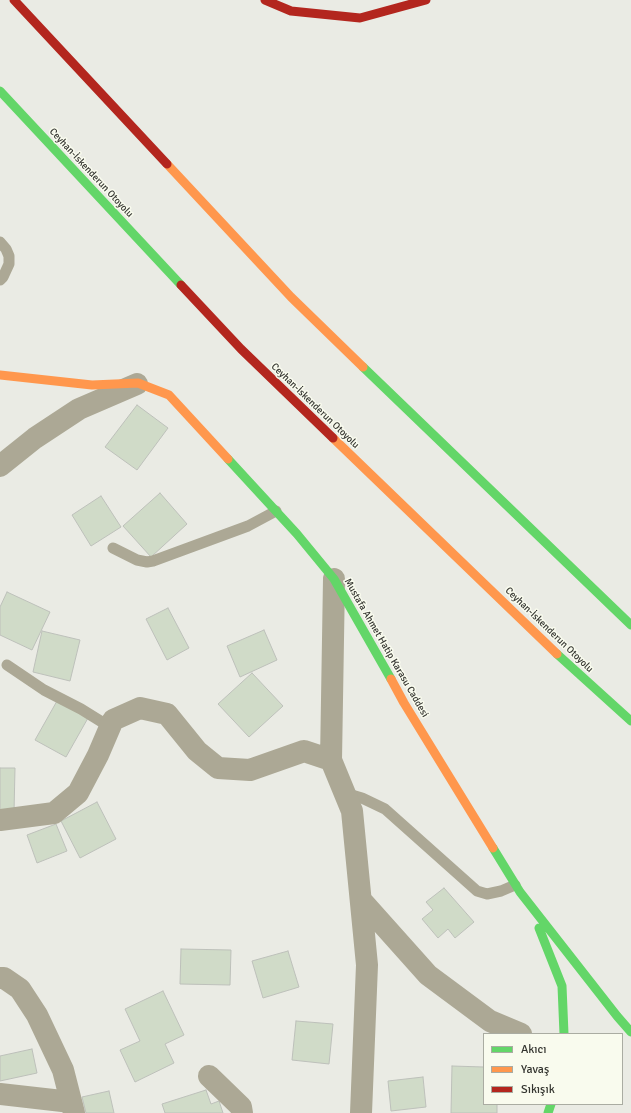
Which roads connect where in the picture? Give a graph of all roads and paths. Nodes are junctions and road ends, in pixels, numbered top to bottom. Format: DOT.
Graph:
graph roads {
  1 [pos="14,0"];
  2 [pos="265,0"];
  3 [pos="426,0"];
  4 [pos="0,91"];
  5 [pos="0,242"];
  6 [pos="0,280"];
  7 [pos="0,375"];
  8 [pos="138,383"];
  9 [pos="0,466"];
  10 [pos="276,511"];
  11 [pos="113,548"];
  12 [pos="334,579"];
  13 [pos="631,625"];
  14 [pos="7,665"];
  15 [pos="631,721"];
  16 [pos="110,727"];
  17 [pos="331,760"];
  18 [pos="345,793"];
  19 [pos="0,820"];
  20 [pos="517,888"];
  21 [pos="361,900"];
  22 [pos="0,978"];
  23 [pos="631,1032"];
  24 [pos="519,1033"];
  25 [pos="564,1033"];
  26 [pos="209,1076"];
  27 [pos="0,1094"];
  28 [pos="73,1107"];
  29 [pos="242,1113"];
  30 [pos="361,1113"];
  1 -- 13 [label="main road"];
  2 -- 3 [label="main road"];
  4 -- 15 [label="main road, Ceyhan-İskenderun Otoyolu"];
  5 -- 6 [label="lane"];
  7 -- 8 [label="main road, Mustafa Ahmet Hatip Karasu Caddesi"];
  8 -- 9 [label="street"];
  8 -- 10 [label="main road, Mustafa Ahmet Hatip Karasu Caddesi"];
  10 -- 11 [label="lane"];
  10 -- 12 [label="main road, Mustafa Ahmet Hatip Karasu Caddesi"];
  12 -- 17 [label="street"];
  12 -- 20 [label="main road, Mustafa Ahmet Hatip Karasu Caddesi"];
  14 -- 16 [label="lane"];
  16 -- 17 [label="street"];
  16 -- 19 [label="street"];
  17 -- 18 [label="street"];
  18 -- 20 [label="lane"];
  18 -- 21 [label="street"];
  20 -- 23 [label="main road, Mustafa Ahmet Hatip Karasu Caddesi"];
  20 -- 25 [label="main road"];
  21 -- 24 [label="street"];
  21 -- 30 [label="street"];
  22 -- 28 [label="street"];
  26 -- 29 [label="street"];
  27 -- 28 [label="street"];
}
